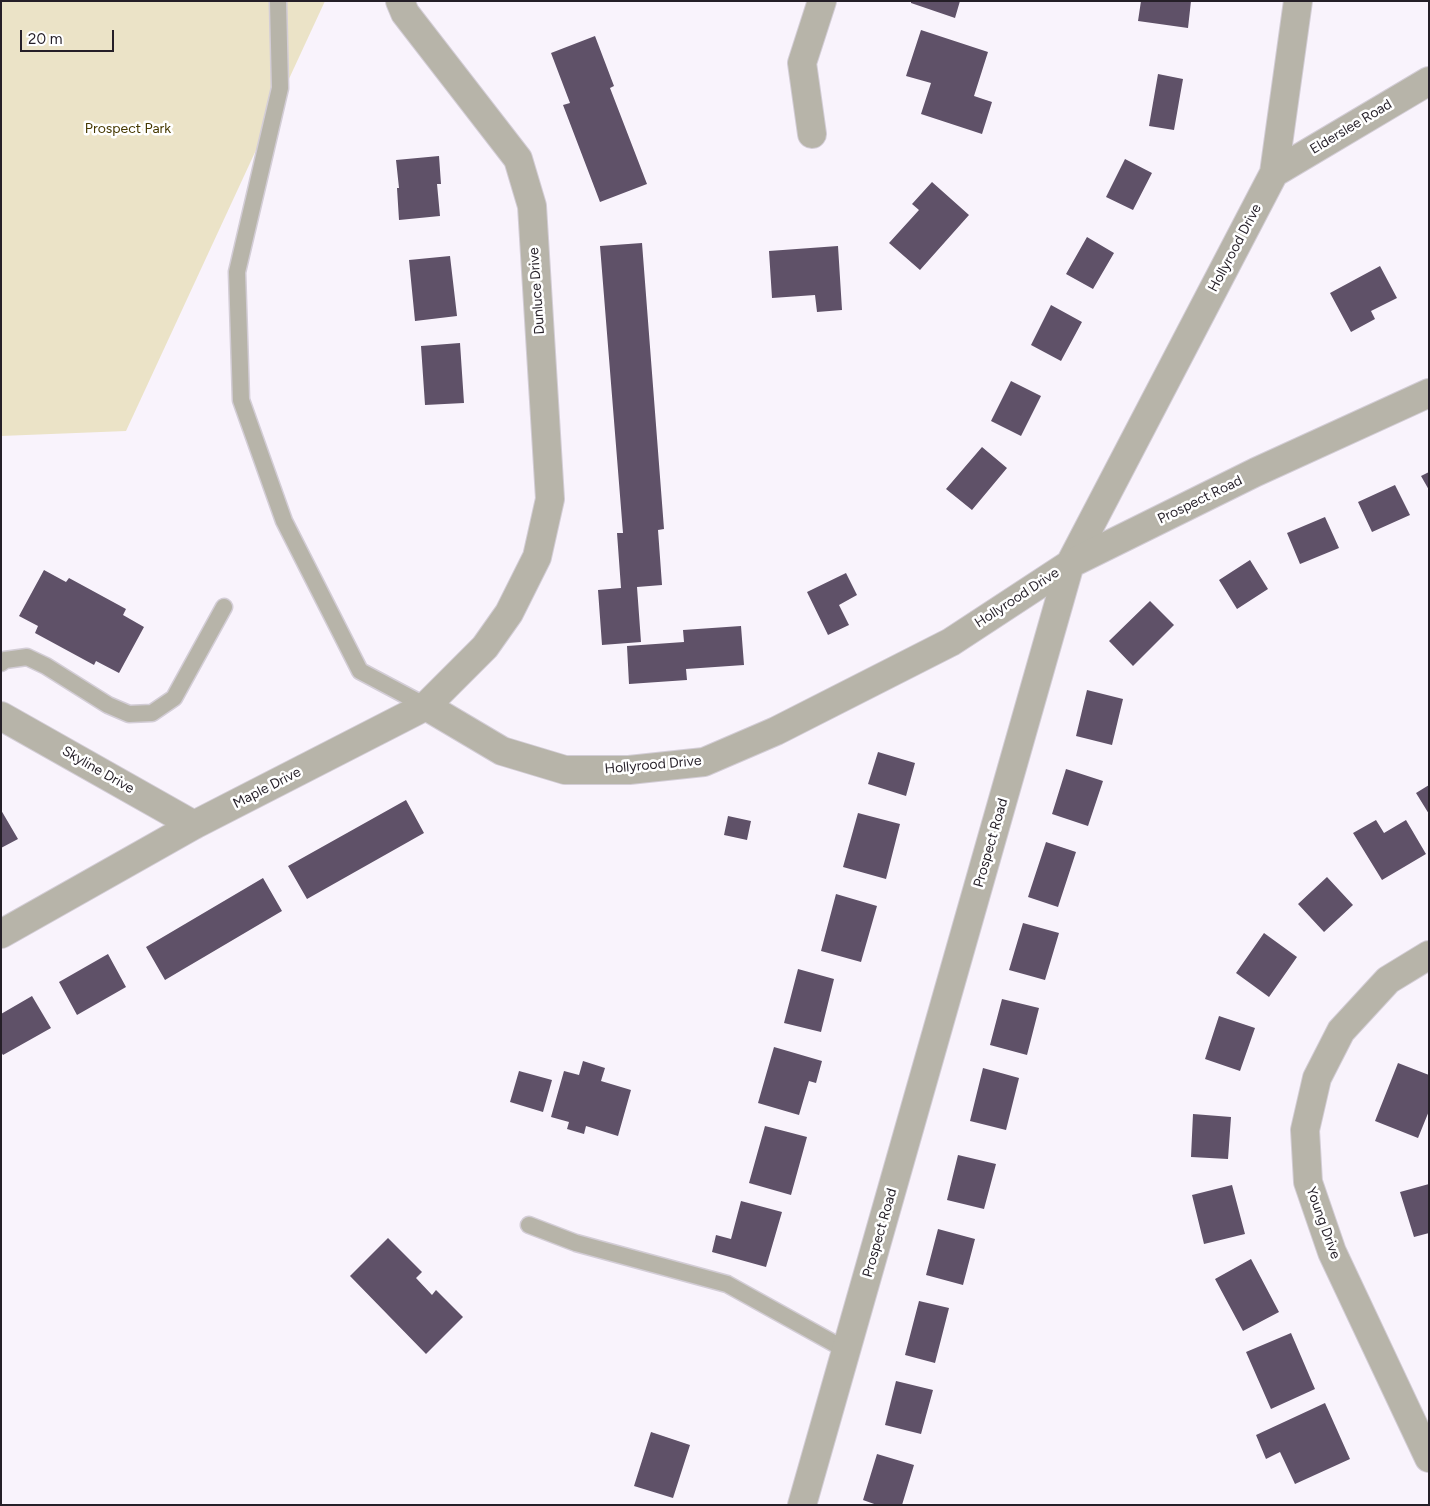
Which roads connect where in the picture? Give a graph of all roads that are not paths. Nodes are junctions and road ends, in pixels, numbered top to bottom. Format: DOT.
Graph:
graph roads {
  1 [pos="278,1"];
  2 [pos="400,1"];
  3 [pos="822,1"];
  4 [pos="1298,1"];
  5 [pos="1429,81"];
  6 [pos="812,134"];
  7 [pos="1274,173"];
  8 [pos="1429,393"];
  9 [pos="1070,564"];
  10 [pos="224,607"];
  11 [pos="509,613"];
  12 [pos="1,663"];
  13 [pos="426,706"];
  14 [pos="1,716"];
  15 [pos="194,825"];
  16 [pos="1,934"];
  17 [pos="1429,955"];
  18 [pos="529,1226"];
  19 [pos="846,1350"];
  20 [pos="1429,1458"];
  21 [pos="802,1505"];
  1 -- 13 [label="lane"];
  2 -- 11 [label="street, Dunluce Drive"];
  3 -- 6 [label="street"];
  4 -- 7 [label="street, Hollyrood Drive"];
  5 -- 7 [label="street, Elderslee Road"];
  7 -- 9 [label="street, Hollyrood Drive"];
  8 -- 9 [label="street, Prospect Road"];
  9 -- 13 [label="street, Hollyrood Drive"];
  9 -- 19 [label="street, Prospect Road"];
  10 -- 12 [label="lane"];
  11 -- 13 [label="street, Maple Drive"];
  13 -- 15 [label="street, Maple Drive"];
  14 -- 15 [label="street, Skyline Drive"];
  15 -- 16 [label="street, Maple Drive"];
  17 -- 20 [label="street, Young Drive"];
  18 -- 19 [label="lane"];
  19 -- 21 [label="street, Prospect Road"];
}
